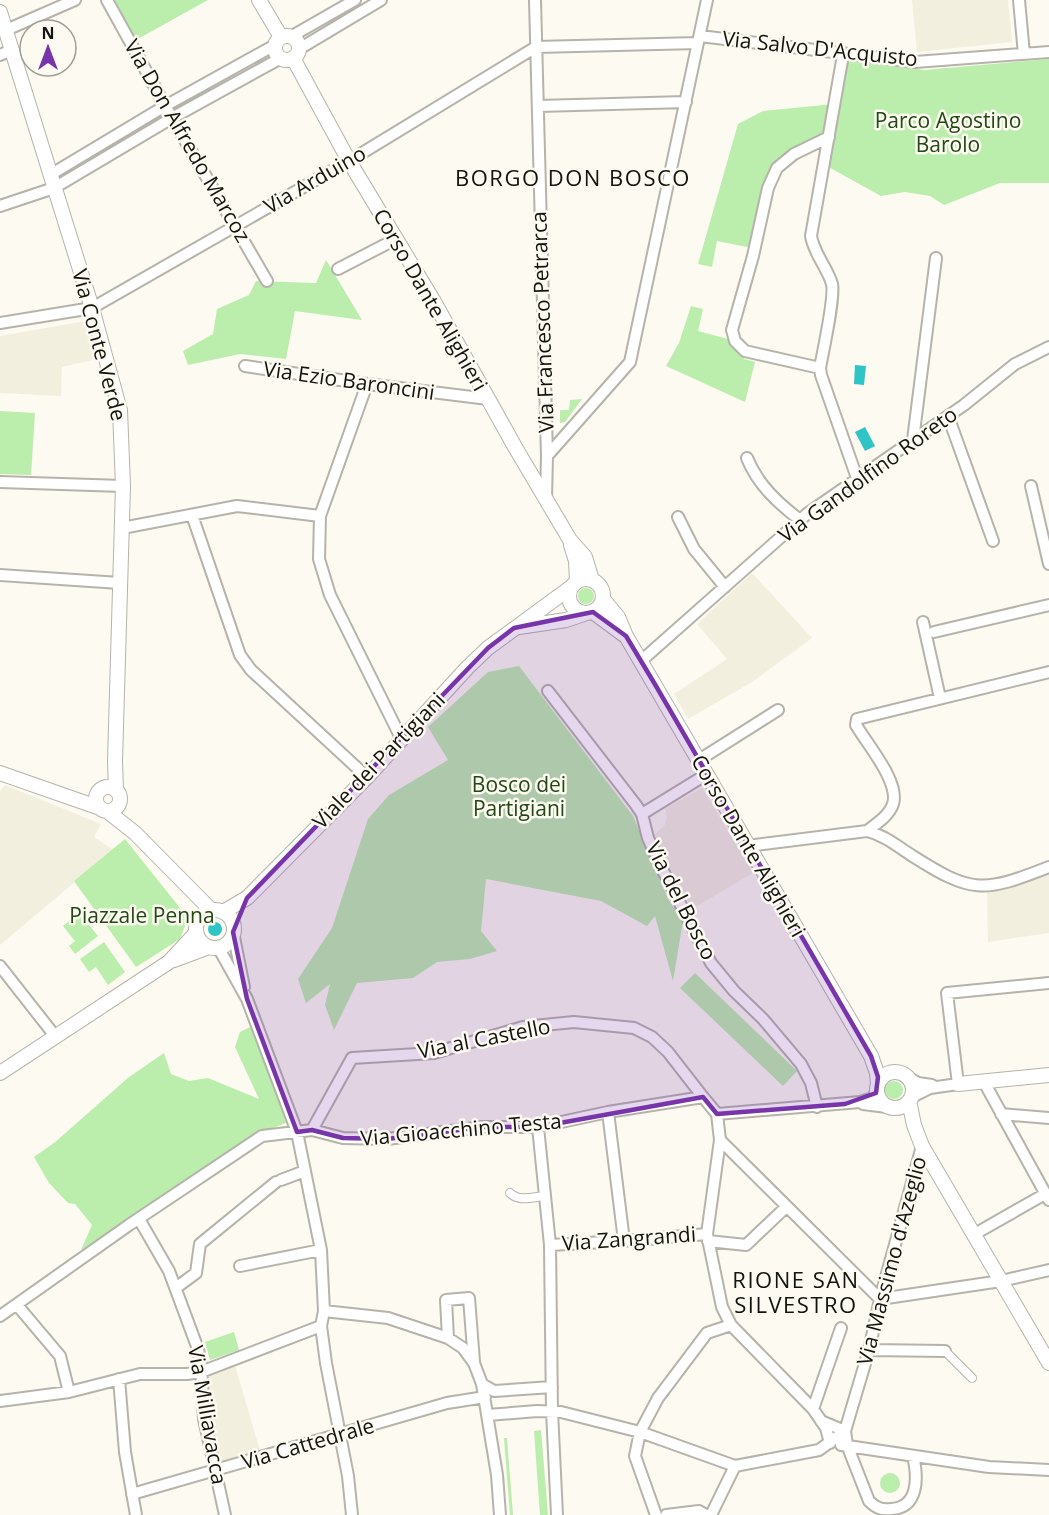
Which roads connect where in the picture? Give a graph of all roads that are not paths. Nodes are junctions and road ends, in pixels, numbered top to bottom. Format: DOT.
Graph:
graph roads {
  1 [pos="75,0"];
  2 [pos="107,0"];
  3 [pos="259,0"];
  4 [pos="355,0"];
  5 [pos="381,0"];
  6 [pos="535,0"];
  7 [pos="707,0"];
  8 [pos="1019,0"];
  9 [pos="0,12"];
  10 [pos="6,30"];
  11 [pos="699,39"];
  12 [pos="287,47"];
  13 [pos="536,47"];
  14 [pos="6,52"];
  15 [pos="1049,52"];
  16 [pos="1024,54"];
  17 [pos="843,55"];
  18 [pos="686,102"];
  19 [pos="165,106"];
  20 [pos="538,106"];
  21 [pos="172,118"];
  22 [pos="829,137"];
  23 [pos="349,161"];
  24 [pos="52,181"];
  25 [pos="0,206"];
  26 [pos="236,227"];
  27 [pos="396,238"];
  28 [pos="936,258"];
  29 [pos="339,269"];
  30 [pos="267,281"];
  31 [pos="92,308"];
  32 [pos="0,323"];
  33 [pos="1049,347"];
  34 [pos="245,366"];
  35 [pos="820,368"];
  36 [pos="367,384"];
  37 [pos="488,399"];
  38 [pos="948,416"];
  39 [pos="913,440"];
  40 [pos="547,456"];
  41 [pos="747,458"];
  42 [pos="857,478"];
  43 [pos="0,482"];
  44 [pos="123,486"];
  45 [pos="1031,486"];
  46 [pos="546,499"];
  47 [pos="192,515"];
  48 [pos="320,516"];
  49 [pos="678,517"];
  50 [pos="800,520"];
  51 [pos="122,528"];
  52 [pos="570,540"];
  53 [pos="993,541"];
  54 [pos="1049,564"];
  55 [pos="0,575"];
  56 [pos="592,580"];
  57 [pos="120,583"];
  58 [pos="574,584"];
  59 [pos="724,587"];
  60 [pos="603,599"];
  61 [pos="1049,605"];
  62 [pos="589,613"];
  63 [pos="924,622"];
  64 [pos="514,628"];
  65 [pos="933,632"];
  66 [pos="626,636"];
  67 [pos="641,661"];
  68 [pos="1049,672"];
  69 [pos="548,691"];
  70 [pos="940,698"];
  71 [pos="778,710"];
  72 [pos="402,740"];
  73 [pos="699,760"];
  74 [pos="0,773"];
  75 [pos="707,774"];
  76 [pos="368,777"];
  77 [pos="107,799"];
  78 [pos="642,814"];
  79 [pos="867,831"];
  80 [pos="747,846"];
  81 [pos="1049,867"];
  82 [pos="188,889"];
  83 [pos="248,898"];
  84 [pos="217,911"];
  85 [pos="197,927"];
  86 [pos="233,929"];
  87 [pos="214,947"];
  88 [pos="169,962"];
  89 [pos="0,966"];
  90 [pos="1049,983"];
  91 [pos="247,999"];
  92 [pos="55,1036"];
  93 [pos="871,1056"];
  94 [pos="0,1073"];
  95 [pos="902,1074"];
  96 [pos="1049,1075"];
  97 [pos="984,1082"];
  98 [pos="958,1084"];
  99 [pos="942,1086"];
  100 [pos="878,1087"];
  101 [pos="703,1097"];
  102 [pos="910,1099"];
  103 [pos="848,1104"];
  104 [pos="817,1107"];
  105 [pos="888,1107"];
  106 [pos="608,1112"];
  107 [pos="717,1114"];
  108 [pos="1001,1114"];
  109 [pos="1049,1118"];
  110 [pos="538,1127"];
  111 [pos="312,1130"];
  112 [pos="297,1132"];
  113 [pos="720,1140"];
  114 [pos="921,1143"];
  115 [pos="305,1171"];
  116 [pos="510,1193"];
  117 [pos="545,1196"];
  118 [pos="1047,1197"];
  119 [pos="786,1207"];
  120 [pos="139,1219"];
  121 [pos="973,1235"];
  122 [pos="708,1237"];
  123 [pos="624,1241"];
  124 [pos="550,1245"];
  125 [pos="321,1250"];
  126 [pos="240,1266"];
  127 [pos="1049,1270"];
  128 [pos="1001,1281"];
  129 [pos="177,1287"];
  130 [pos="880,1299"];
  131 [pos="17,1305"];
  132 [pos="324,1311"];
  133 [pos="0,1316"];
  134 [pos="731,1324"];
  135 [pos="321,1326"];
  136 [pos="841,1328"];
  137 [pos="448,1338"];
  138 [pos="869,1350"];
  139 [pos="945,1351"];
  140 [pos="474,1363"];
  141 [pos="1049,1363"];
  142 [pos="201,1372"];
  143 [pos="972,1378"];
  144 [pos="119,1379"];
  145 [pos="482,1384"];
  146 [pos="552,1387"];
  147 [pos="69,1392"];
  148 [pos="0,1401"];
  149 [pos="489,1408"];
  150 [pos="813,1409"];
  151 [pos="552,1411"];
  152 [pos="821,1421"];
  153 [pos="845,1431"];
  154 [pos="640,1432"];
  155 [pos="340,1434"];
  156 [pos="830,1443"];
  157 [pos="847,1445"];
  158 [pos="913,1456"];
  159 [pos="735,1466"];
  160 [pos="215,1470"];
  161 [pos="1049,1470"];
  162 [pos="132,1494"];
  163 [pos="874,1511"];
  164 [pos="136,1515"];
  165 [pos="225,1515"];
  166 [pos="352,1515"];
  167 [pos="500,1515"];
  168 [pos="557,1515"];
  169 [pos="656,1515"];
  170 [pos="666,1515"];
  171 [pos="706,1515"];
  172 [pos="711,1515"];
  1 -- 10 [label="street"];
  2 -- 19 [label="street, Via Don Alfredo Marcoz"];
  3 -- 12 [label="street, Corso Dante Alighieri"];
  4 -- 12 [label="street"];
  5 -- 12 [label="street"];
  6 -- 13 [label="street, Via Francesco Petrarca"];
  7 -- 11 [label="street"];
  8 -- 16 [label="street"];
  9 -- 10 [label="street, Via Conte Verde"];
  10 -- 14 [label="street, Via Conte Verde"];
  11 -- 13 [label="street, Via Salvo D'Acquisto"];
  11 -- 17 [label="street, Via Salvo D'Acquisto"];
  11 -- 18 [label="street"];
  12 -- 19 [label="street"];
  12 -- 21 [label="street"];
  12 -- 23 [label="street, Corso Dante Alighieri"];
  13 -- 20 [label="street, Via Francesco Petrarca"];
  13 -- 23 [label="street, Via Arduino"];
  14 -- 24 [label="street, Via Conte Verde"];
  15 -- 16 [label="street, Via Salvo D'Acquisto"];
  16 -- 17 [label="street, Via Salvo D'Acquisto"];
  17 -- 22 [label="street"];
  18 -- 20 [label="street"];
  18 -- 40 [label="street"];
  19 -- 21 [label="street, Via Don Alfredo Marcoz"];
  19 -- 24 [label="street"];
  20 -- 40 [label="street, Via Francesco Petrarca"];
  21 -- 24 [label="street"];
  21 -- 26 [label="street, Via Don Alfredo Marcoz"];
  22 -- 35 [label="street"];
  22 -- 35 [label="street"];
  23 -- 26 [label="street, Via Arduino"];
  23 -- 27 [label="street, Corso Dante Alighieri"];
  24 -- 25 [label="street"];
  24 -- 31 [label="street, Via Conte Verde"];
  26 -- 30 [label="street, Via Don Alfredo Marcoz"];
  26 -- 31 [label="street, Via Arduino"];
  27 -- 29 [label="street"];
  27 -- 37 [label="street, Corso Dante Alighieri"];
  28 -- 39 [label="street"];
  31 -- 32 [label="street"];
  31 -- 44 [label="street, Via Conte Verde"];
  33 -- 38 [label="street, Via Gandolfino Roreto"];
  34 -- 36 [label="street, Via Ezio Baroncini"];
  35 -- 42 [label="street"];
  36 -- 37 [label="street, Via Ezio Baroncini"];
  36 -- 48 [label="street"];
  37 -- 46 [label="street, Corso Dante Alighieri"];
  38 -- 39 [label="street, Via Gandolfino Roreto"];
  38 -- 53 [label="street"];
  39 -- 42 [label="street, Via Gandolfino Roreto"];
  40 -- 46 [label="street, Via Francesco Petrarca"];
  41 -- 50 [label="street"];
  42 -- 50 [label="street, Via Gandolfino Roreto"];
  43 -- 44 [label="street"];
  44 -- 51 [label="street, Via Conte Verde"];
  45 -- 54 [label="street"];
  46 -- 52 [label="street, Corso Dante Alighieri"];
  47 -- 48 [label="street"];
  47 -- 51 [label="street"];
  47 -- 76 [label="street"];
  48 -- 72 [label="street"];
  49 -- 59 [label="street"];
  50 -- 59 [label="street, Via Gandolfino Roreto"];
  51 -- 57 [label="street, Via Conte Verde"];
  52 -- 56 [label="street, Corso Dante Alighieri"];
  52 -- 58 [label="street, Corso Dante Alighieri"];
  55 -- 57 [label="street"];
  56 -- 58 [label="street"];
  56 -- 60 [label="street"];
  57 -- 77 [label="street, Via Conte Verde"];
  58 -- 62 [label="street"];
  58 -- 64 [label="street, Viale dei Partigiani"];
  59 -- 67 [label="street, Via Gandolfino Roreto"];
  60 -- 62 [label="street"];
  60 -- 66 [label="street, Corso Dante Alighieri"];
  61 -- 65 [label="street"];
  62 -- 64 [label="street, Viale dei Partigiani"];
  62 -- 66 [label="street, Corso Dante Alighieri"];
  63 -- 70 [label="street"];
  64 -- 72 [label="street, Viale dei Partigiani"];
  66 -- 67 [label="street, Corso Dante Alighieri"];
  67 -- 73 [label="street, Corso Dante Alighieri"];
  68 -- 70 [label="street"];
  69 -- 78 [label="street, Via del Bosco"];
  70 -- 79 [label="street"];
  71 -- 73 [label="street"];
  72 -- 76 [label="street, Viale dei Partigiani"];
  73 -- 75 [label="street, Corso Dante Alighieri"];
  74 -- 77 [label="street"];
  75 -- 78 [label="street"];
  75 -- 80 [label="street, Corso Dante Alighieri"];
  76 -- 83 [label="street, Viale dei Partigiani"];
  77 -- 82 [label="street"];
  78 -- 104 [label="street, Via del Bosco"];
  79 -- 80 [label="street"];
  79 -- 81 [label="street"];
  80 -- 93 [label="street, Corso Dante Alighieri"];
  82 -- 84 [label="street"];
  82 -- 85 [label="street"];
  83 -- 84 [label="street, Viale dei Partigiani"];
  83 -- 86 [label="street, Viale dei Partigiani"];
  84 -- 85 [label="street"];
  84 -- 86 [label="street"];
  85 -- 87 [label="street"];
  85 -- 88 [label="street"];
  86 -- 87 [label="street"];
  86 -- 91 [label="street"];
  87 -- 88 [label="street"];
  87 -- 91 [label="street"];
  88 -- 92 [label="street"];
  89 -- 92 [label="street"];
  90 -- 98 [label="street"];
  91 -- 112 [label="street"];
  92 -- 94 [label="street"];
  93 -- 95 [label="street, Corso Dante Alighieri"];
  93 -- 100 [label="street, Corso Dante Alighieri"];
  95 -- 99 [label="street"];
  95 -- 100 [label="street"];
  95 -- 102 [label="street"];
  96 -- 97 [label="street"];
  97 -- 98 [label="street"];
  97 -- 108 [label="street"];
  98 -- 99 [label="street"];
  99 -- 102 [label="street"];
  100 -- 103 [label="street"];
  100 -- 105 [label="street"];
  101 -- 106 [label="street, Via Gioacchino Testa"];
  101 -- 107 [label="street"];
  101 -- 111 [label="street, Via al Castello"];
  102 -- 105 [label="street"];
  102 -- 114 [label="street"];
  103 -- 104 [label="street"];
  103 -- 105 [label="street"];
  104 -- 107 [label="street"];
  105 -- 114 [label="street"];
  106 -- 110 [label="street, Via Gioacchino Testa"];
  106 -- 123 [label="street"];
  107 -- 113 [label="street"];
  108 -- 109 [label="street"];
  108 -- 118 [label="street"];
  110 -- 111 [label="street, Via Gioacchino Testa"];
  110 -- 117 [label="street"];
  111 -- 112 [label="street, Via Gioacchino Testa"];
  112 -- 115 [label="street"];
  112 -- 120 [label="street, Via Gioacchino Testa"];
  113 -- 119 [label="street"];
  113 -- 122 [label="street"];
  114 -- 121 [label="street"];
  114 -- 130 [label="street, Via Massimo d'Azeglio"];
  115 -- 125 [label="street"];
  115 -- 129 [label="street"];
  116 -- 117 [label="street"];
  117 -- 124 [label="street"];
  118 -- 121 [label="street"];
  119 -- 122 [label="street, Via Zangrandi"];
  119 -- 130 [label="street"];
  120 -- 129 [label="street, Via Milliavacca"];
  120 -- 131 [label="street, Via Gioacchino Testa"];
  121 -- 128 [label="street"];
  122 -- 123 [label="street, Via Zangrandi"];
  122 -- 134 [label="street"];
  123 -- 124 [label="street, Via Zangrandi"];
  124 -- 146 [label="street"];
  125 -- 126 [label="street"];
  125 -- 132 [label="street"];
  127 -- 128 [label="street"];
  128 -- 130 [label="street"];
  128 -- 141 [label="street"];
  129 -- 142 [label="street, Via Milliavacca"];
  130 -- 138 [label="street, Via Massimo d'Azeglio"];
  131 -- 133 [label="street, Via Gioacchino Testa"];
  131 -- 147 [label="street"];
  132 -- 135 [label="street"];
  132 -- 137 [label="street"];
  134 -- 150 [label="street"];
  134 -- 154 [label="street"];
  135 -- 142 [label="street"];
  135 -- 155 [label="street"];
  136 -- 150 [label="street"];
  137 -- 140 [label="street"];
  137 -- 140 [label="street"];
  138 -- 139 [label="street"];
  138 -- 153 [label="street, Via Massimo d'Azeglio"];
  139 -- 143 [label="street"];
  140 -- 145 [label="street"];
  142 -- 144 [label="street"];
  142 -- 160 [label="street, Via Milliavacca"];
  144 -- 147 [label="street"];
  144 -- 162 [label="street"];
  145 -- 146 [label="street"];
  145 -- 149 [label="street"];
  146 -- 151 [label="street"];
  147 -- 148 [label="street"];
  149 -- 151 [label="street, Via Cattedrale"];
  149 -- 155 [label="street, Via Cattedrale"];
  149 -- 167 [label="street"];
  150 -- 152 [label="street"];
  151 -- 154 [label="street, Via Cattedrale"];
  151 -- 168 [label="street"];
  152 -- 153 [label="street"];
  152 -- 156 [label="street"];
  153 -- 156 [label="street"];
  153 -- 157 [label="street, Via Massimo d'Azeglio"];
  154 -- 159 [label="street, Via Cattedrale"];
  154 -- 169 [label="street"];
  155 -- 160 [label="street, Via Cattedrale"];
  155 -- 166 [label="street"];
  156 -- 157 [label="street"];
  156 -- 159 [label="street"];
  157 -- 158 [label="street"];
  157 -- 163 [label="street, Via Massimo d'Azeglio"];
  158 -- 161 [label="street"];
  158 -- 163 [label="street"];
  159 -- 172 [label="street"];
  160 -- 162 [label="street, Via Cattedrale"];
  160 -- 165 [label="street, Via Milliavacca"];
  162 -- 164 [label="street"];
  170 -- 171 [label="street"];
}
